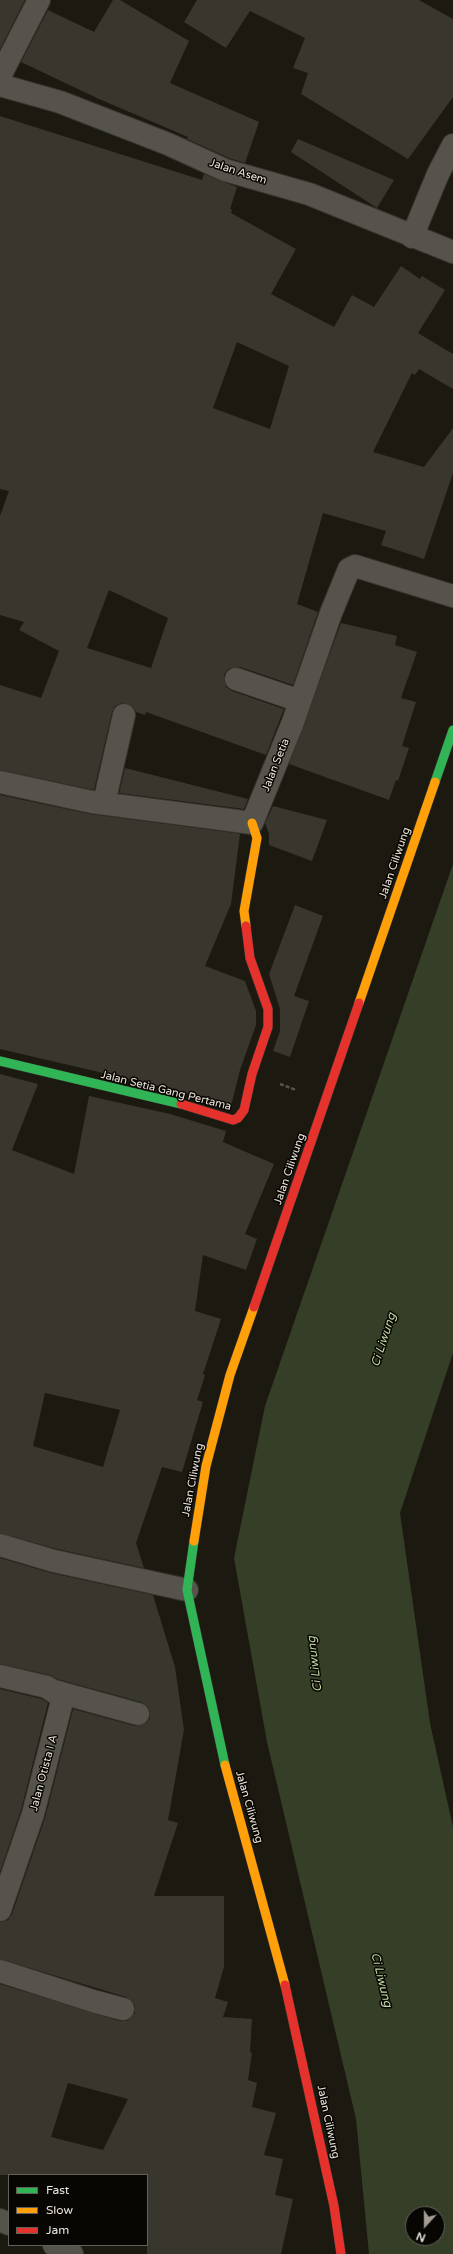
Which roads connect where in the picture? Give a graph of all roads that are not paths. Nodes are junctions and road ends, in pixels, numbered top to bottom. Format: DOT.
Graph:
graph roads {
  1 [pos="39,0"];
  2 [pos="2,86"];
  3 [pos="453,145"];
  4 [pos="412,237"];
  5 [pos="453,252"];
  6 [pos="453,596"];
  7 [pos="236,679"];
  8 [pos="300,701"];
  9 [pos="124,714"];
  10 [pos="453,730"];
  11 [pos="0,782"];
  12 [pos="104,803"];
  13 [pos="252,823"];
  14 [pos="0,1060"];
  15 [pos="0,1545"];
  16 [pos="187,1590"];
  17 [pos="0,1676"];
  18 [pos="51,1690"];
  19 [pos="138,1714"];
  20 [pos="0,1910"];
  21 [pos="0,1971"];
  22 [pos="123,2008"];
  23 [pos="56,2246"];
  24 [pos="72,2254"];
  25 [pos="342,2254"];
  1 -- 2 [label="street"];
  2 -- 4 [label="street, Jalan Asem"];
  3 -- 4 [label="street"];
  4 -- 5 [label="street, Jalan Asem"];
  6 -- 8 [label="street, Jalan Setia"];
  7 -- 8 [label="street"];
  8 -- 13 [label="street, Jalan Setia"];
  9 -- 12 [label="street"];
  10 -- 16 [label="street, Jalan Ciliwung"];
  11 -- 12 [label="street"];
  12 -- 13 [label="street"];
  13 -- 14 [label="street, Jalan Setia Gang Pertama"];
  15 -- 16 [label="street"];
  16 -- 25 [label="street, Jalan Ciliwung"];
  17 -- 18 [label="street"];
  18 -- 19 [label="street"];
  18 -- 20 [label="street, Jalan Otista I A"];
  21 -- 22 [label="street"];
  23 -- 24 [label="street"];
}
